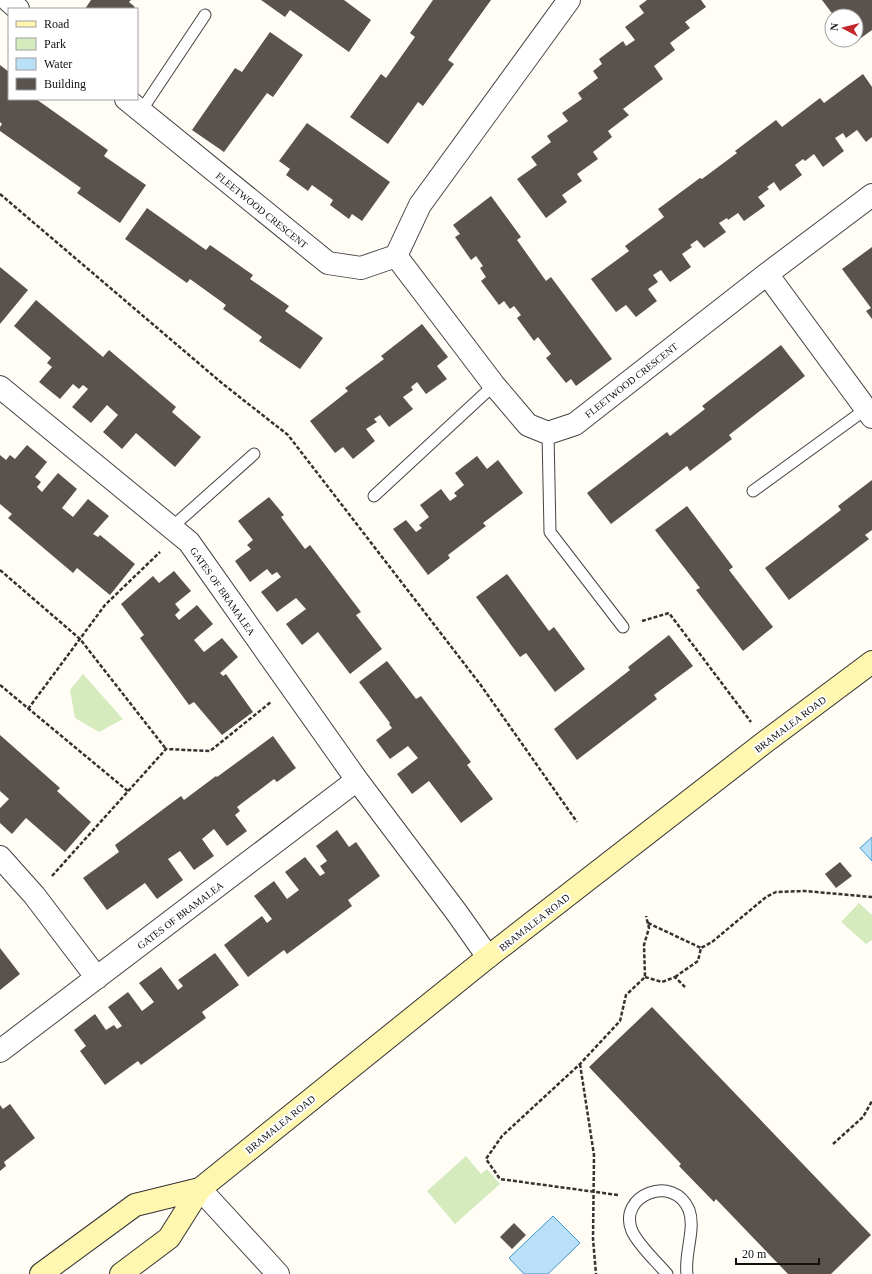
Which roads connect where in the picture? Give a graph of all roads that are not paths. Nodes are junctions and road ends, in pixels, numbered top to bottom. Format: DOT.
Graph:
graph roads {
  1 [pos="8,0"];
  2 [pos="569,0"];
  3 [pos="17,8"];
  4 [pos="205,15"];
  5 [pos="138,99"];
  6 [pos="133,105"];
  7 [pos="872,195"];
  8 [pos="396,256"];
  9 [pos="767,274"];
  10 [pos="494,385"];
  11 [pos="0,387"];
  12 [pos="869,413"];
  13 [pos="548,433"];
  14 [pos="254,454"];
  15 [pos="753,492"];
  16 [pos="374,496"];
  17 [pos="175,531"];
  18 [pos="623,627"];
  19 [pos="872,662"];
  20 [pos="357,780"];
  21 [pos="0,857"];
  22 [pos="488,957"];
  23 [pos="97,978"];
  24 [pos="0,1051"];
  25 [pos="200,1189"];
  26 [pos="41,1274"];
  27 [pos="121,1274"];
  28 [pos="278,1274"];
  29 [pos="667,1274"];
  30 [pos="688,1274"];
  1 -- 3 [label="street"];
  2 -- 8 [label="street"];
  4 -- 5 [label="lane, FLEETWOOD CRESCENT"];
  6 -- 8 [label="street, FLEETWOOD CRESCENT"];
  7 -- 9 [label="street, FLEETWOOD CRESCENT"];
  8 -- 10 [label="street"];
  9 -- 12 [label="street"];
  9 -- 13 [label="street, FLEETWOOD CRESCENT"];
  10 -- 13 [label="street"];
  10 -- 16 [label="lane"];
  11 -- 17 [label="street, GATES OF BRAMALEA"];
  12 -- 15 [label="lane"];
  13 -- 18 [label="lane"];
  14 -- 17 [label="lane"];
  17 -- 20 [label="street, GATES OF BRAMALEA"];
  19 -- 22 [label="main road, BRAMALEA ROAD"];
  20 -- 22 [label="street, GATES OF BRAMALEA"];
  20 -- 23 [label="street, GATES OF BRAMALEA"];
  21 -- 23 [label="street"];
  22 -- 25 [label="main road, BRAMALEA ROAD"];
  23 -- 24 [label="street, GATES OF BRAMALEA"];
  25 -- 26 [label="main road, BRAMALEA ROAD"];
  25 -- 27 [label="main road, BRAMALEA ROAD"];
  25 -- 28 [label="street"];
  29 -- 30 [label="lane"];
}
